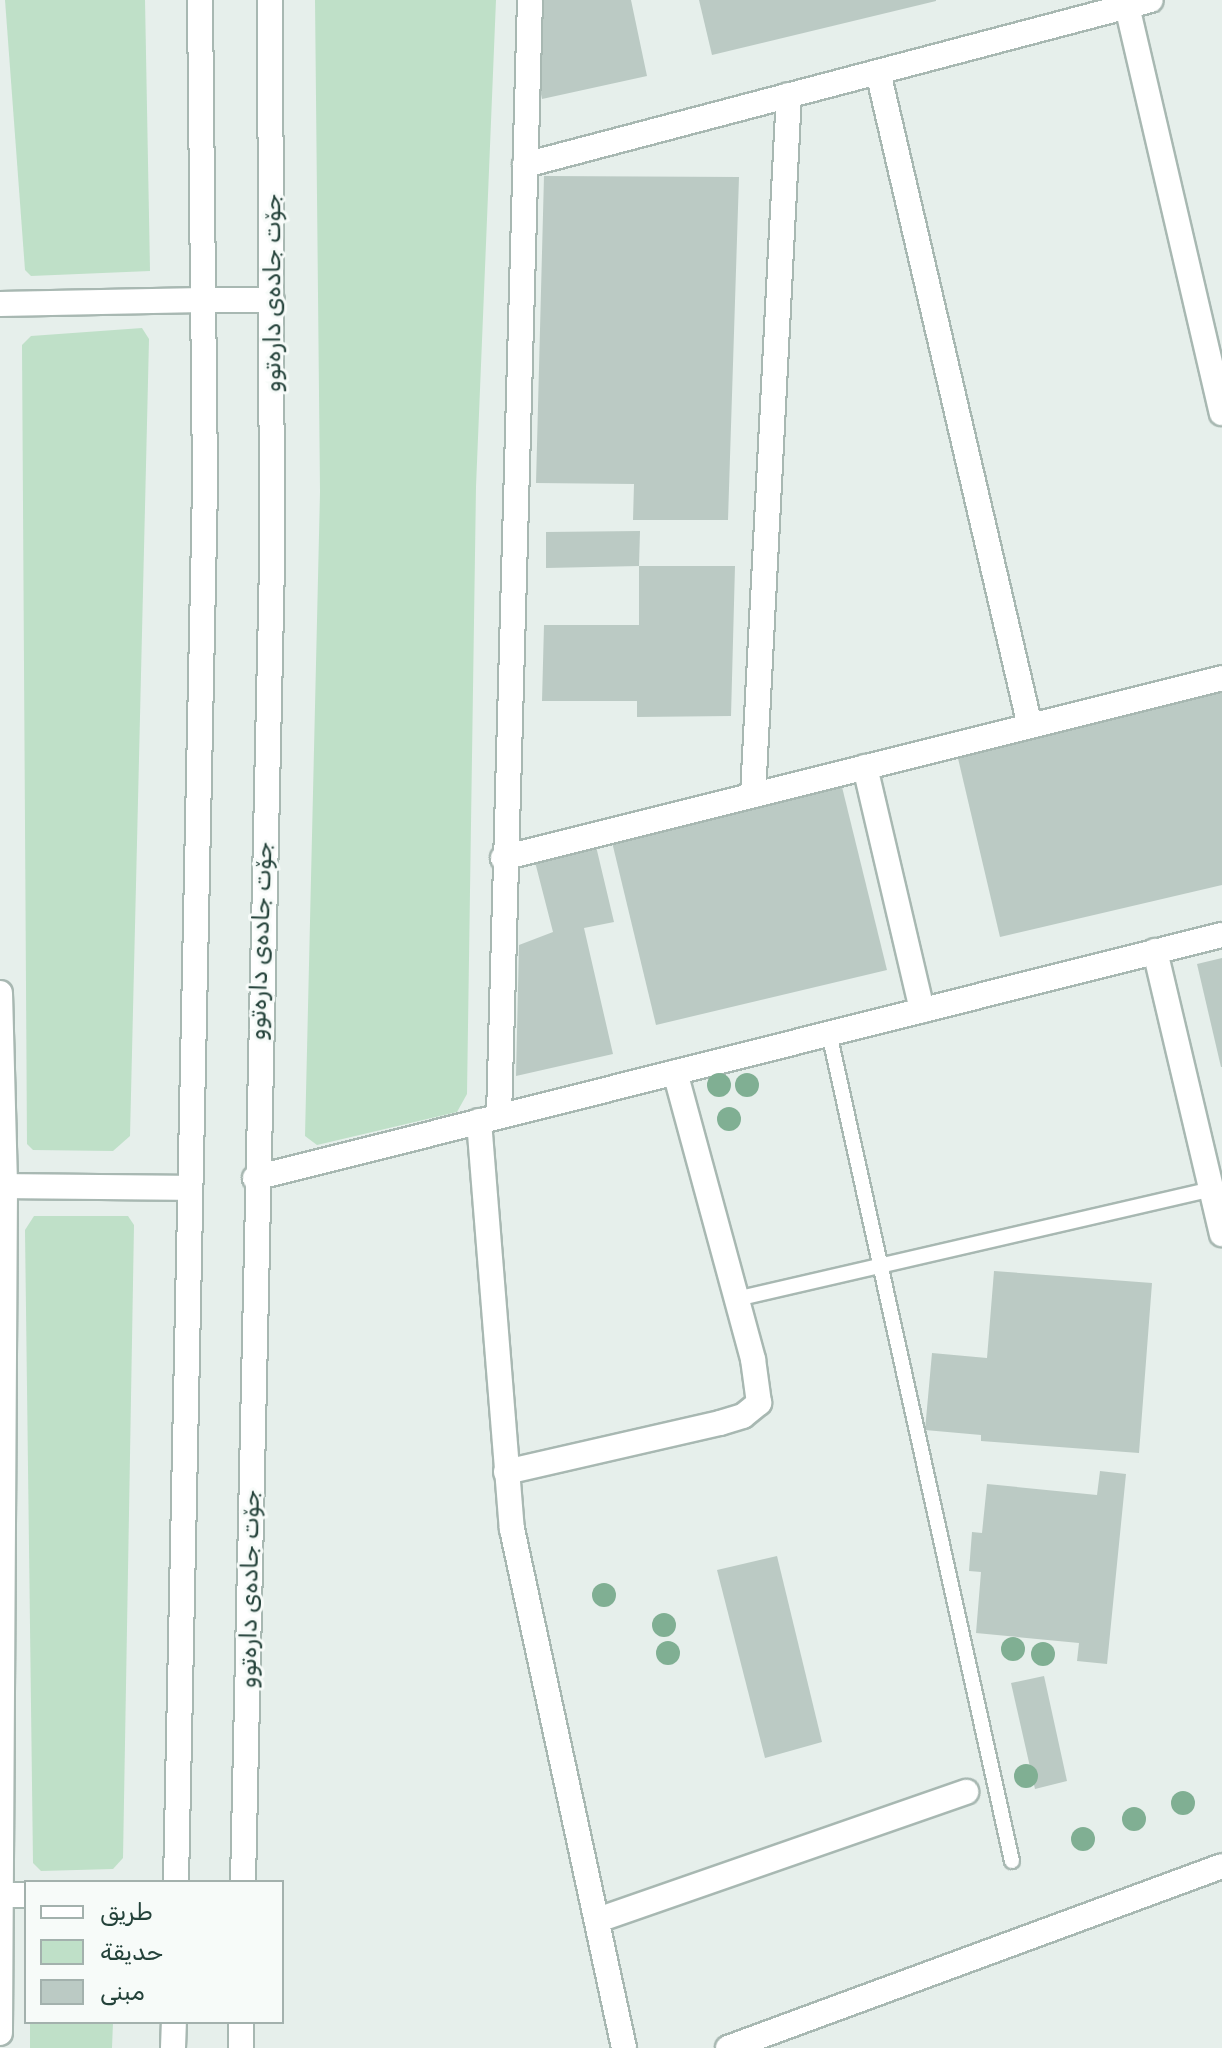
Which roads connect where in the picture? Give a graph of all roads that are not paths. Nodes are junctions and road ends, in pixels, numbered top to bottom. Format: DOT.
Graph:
graph roads {
  1 [pos="200,0"];
  2 [pos="270,0"];
  3 [pos="530,0"];
  4 [pos="1151,0"];
  5 [pos="1127,6"];
  6 [pos="878,72"];
  7 [pos="789,95"];
  8 [pos="525,165"];
  9 [pos="203,300"];
  10 [pos="272,300"];
  11 [pos="0,304"];
  12 [pos="1222,413"];
  13 [pos="1222,678"];
  14 [pos="1030,726"];
  15 [pos="865,767"];
  16 [pos="753,795"];
  17 [pos="503,858"];
  18 [pos="1222,935"];
  19 [pos="1155,951"];
  20 [pos="0,993"];
  21 [pos="922,1010"];
  22 [pos="829,1033"];
  23 [pos="675,1072"];
  24 [pos="489,1119"];
  25 [pos="255,1178"];
  26 [pos="2,1186"];
  27 [pos="189,1188"];
  28 [pos="1216,1188"];
  29 [pos="1222,1234"];
  30 [pos="884,1267"];
  31 [pos="736,1299"];
  32 [pos="506,1472"];
  33 [pos="966,1792"];
  34 [pos="1012,1861"];
  35 [pos="1222,1866"];
  36 [pos="176,1880"];
  37 [pos="243,1880"];
  38 [pos="9,1895"];
  39 [pos="598,1920"];
  40 [pos="174,2024"];
  41 [pos="241,2024"];
  42 [pos="0,2033"];
  43 [pos="173,2048"];
  44 [pos="241,2048"];
  45 [pos="624,2048"];
  46 [pos="728,2048"];
  1 -- 9 [label="street"];
  2 -- 10 [label="street, جۆت جادەی دارەتوو"];
  3 -- 8 [label="street"];
  4 -- 5 [label="street"];
  5 -- 6 [label="street"];
  5 -- 12 [label="street"];
  6 -- 7 [label="street"];
  6 -- 14 [label="street"];
  7 -- 8 [label="street"];
  7 -- 16 [label="street"];
  8 -- 17 [label="street"];
  9 -- 10 [label="street"];
  9 -- 11 [label="street"];
  9 -- 27 [label="street"];
  10 -- 25 [label="street, جۆت جادەی دارەتوو"];
  13 -- 14 [label="street"];
  14 -- 15 [label="street"];
  15 -- 16 [label="street"];
  15 -- 21 [label="street"];
  16 -- 17 [label="street"];
  17 -- 24 [label="street"];
  18 -- 19 [label="street"];
  19 -- 21 [label="street"];
  19 -- 28 [label="street"];
  20 -- 26 [label="street"];
  21 -- 22 [label="street"];
  22 -- 23 [label="street"];
  22 -- 30 [label="lane"];
  23 -- 24 [label="street"];
  23 -- 31 [label="street"];
  24 -- 25 [label="street"];
  24 -- 32 [label="street"];
  25 -- 37 [label="street, جۆت جادەی دارەتوو"];
  26 -- 27 [label="street"];
  26 -- 38 [label="street"];
  27 -- 36 [label="street"];
  28 -- 29 [label="street"];
  28 -- 30 [label="lane"];
  30 -- 31 [label="lane"];
  30 -- 34 [label="lane"];
  31 -- 32 [label="street"];
  32 -- 39 [label="street"];
  33 -- 39 [label="street"];
  35 -- 46 [label="street"];
  38 -- 42 [label="street"];
  39 -- 45 [label="street"];
  40 -- 43 [label="street"];
  41 -- 44 [label="street"];
}
